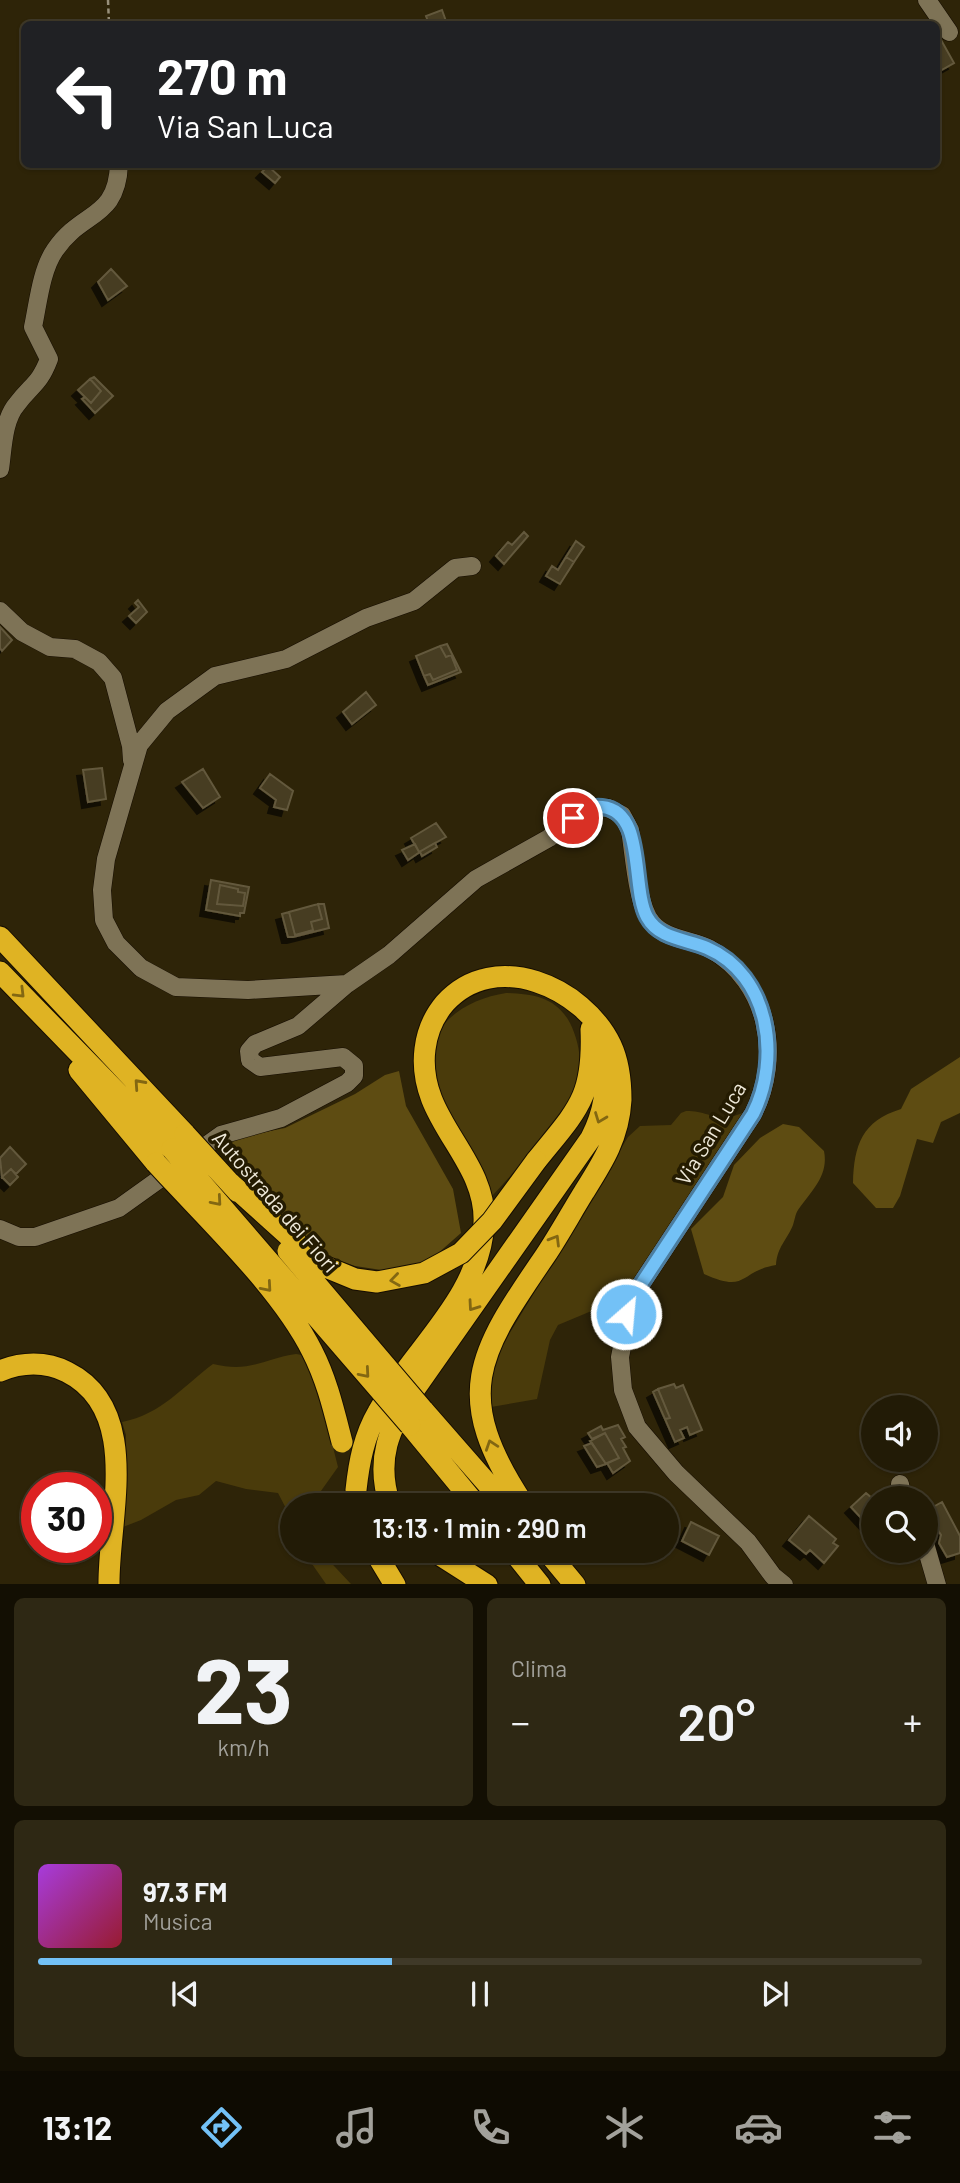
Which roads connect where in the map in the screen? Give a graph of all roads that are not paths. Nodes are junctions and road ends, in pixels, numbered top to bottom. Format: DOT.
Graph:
graph roads {
  1 [pos="926,0"];
  2 [pos="949,32"];
  3 [pos="119,168"];
  4 [pos="0,469"];
  5 [pos="472,566"];
  6 [pos="0,611"];
  7 [pos="132,773"];
  8 [pos="0,937"];
  9 [pos="0,972"];
  10 [pos="347,984"];
  11 [pos="578,1004"];
  12 [pos="591,1029"];
  13 [pos="171,1149"];
  14 [pos="230,1183"];
  15 [pos="0,1229"];
  16 [pos="0,1371"];
  17 [pos="417,1417"];
  18 [pos="356,1493"];
  19 [pos="357,1493"];
  20 [pos="387,1493"];
  21 [pos="467,1493"];
  22 [pos="494,1493"];
  23 [pos="517,1493"];
  24 [pos="382,1563"];
  25 [pos="453,1563"];
  26 [pos="523,1563"];
  27 [pos="557,1563"];
  28 [pos="565,1563"];
  29 [pos="930,1563"];
  30 [pos="109,1584"];
  31 [pos="395,1584"];
  32 [pos="487,1584"];
  33 [pos="540,1584"];
  34 [pos="576,1584"];
  35 [pos="784,1584"];
  36 [pos="936,1584"];
  1 -- 2 [label="street"];
  3 -- 4 [label="street"];
  5 -- 7 [label="street"];
  6 -- 7 [label="street"];
  7 -- 10 [label="street"];
  13 -- 8 [label="highway, Autostrada dei Fiori, one-way"];
  9 -- 13 [label="highway, Autostrada dei Fiori, one-way"];
  10 -- 15 [label="street"];
  10 -- 35 [label="street, Via San Luca"];
  11 -- 12 [label="highway"];
  11 -- 19 [label="highway"];
  23 -- 11 [label="highway, one-way"];
  12 -- 14 [label="highway, one-way, bridge"];
  12 -- 20 [label="highway, one-way"];
  13 -- 14 [label="highway, Autostrada dei Fiori, bridge"];
  13 -- 17 [label="highway, Autostrada dei Fiori, one-way, bridge"];
  13 -- 18 [label="highway, one-way, bridge"];
  14 -- 17 [label="highway, Autostrada dei Fiori, bridge"];
  16 -- 30 [label="highway"];
  17 -- 21 [label="highway, Autostrada dei Fiori"];
  17 -- 22 [label="highway, Autostrada dei Fiori"];
  24 -- 31 [label="highway"];
  25 -- 32 [label="highway"];
  26 -- 33 [label="highway"];
  27 -- 34 [label="highway"];
  28 -- 34 [label="highway"];
  29 -- 36 [label="street"];
}
